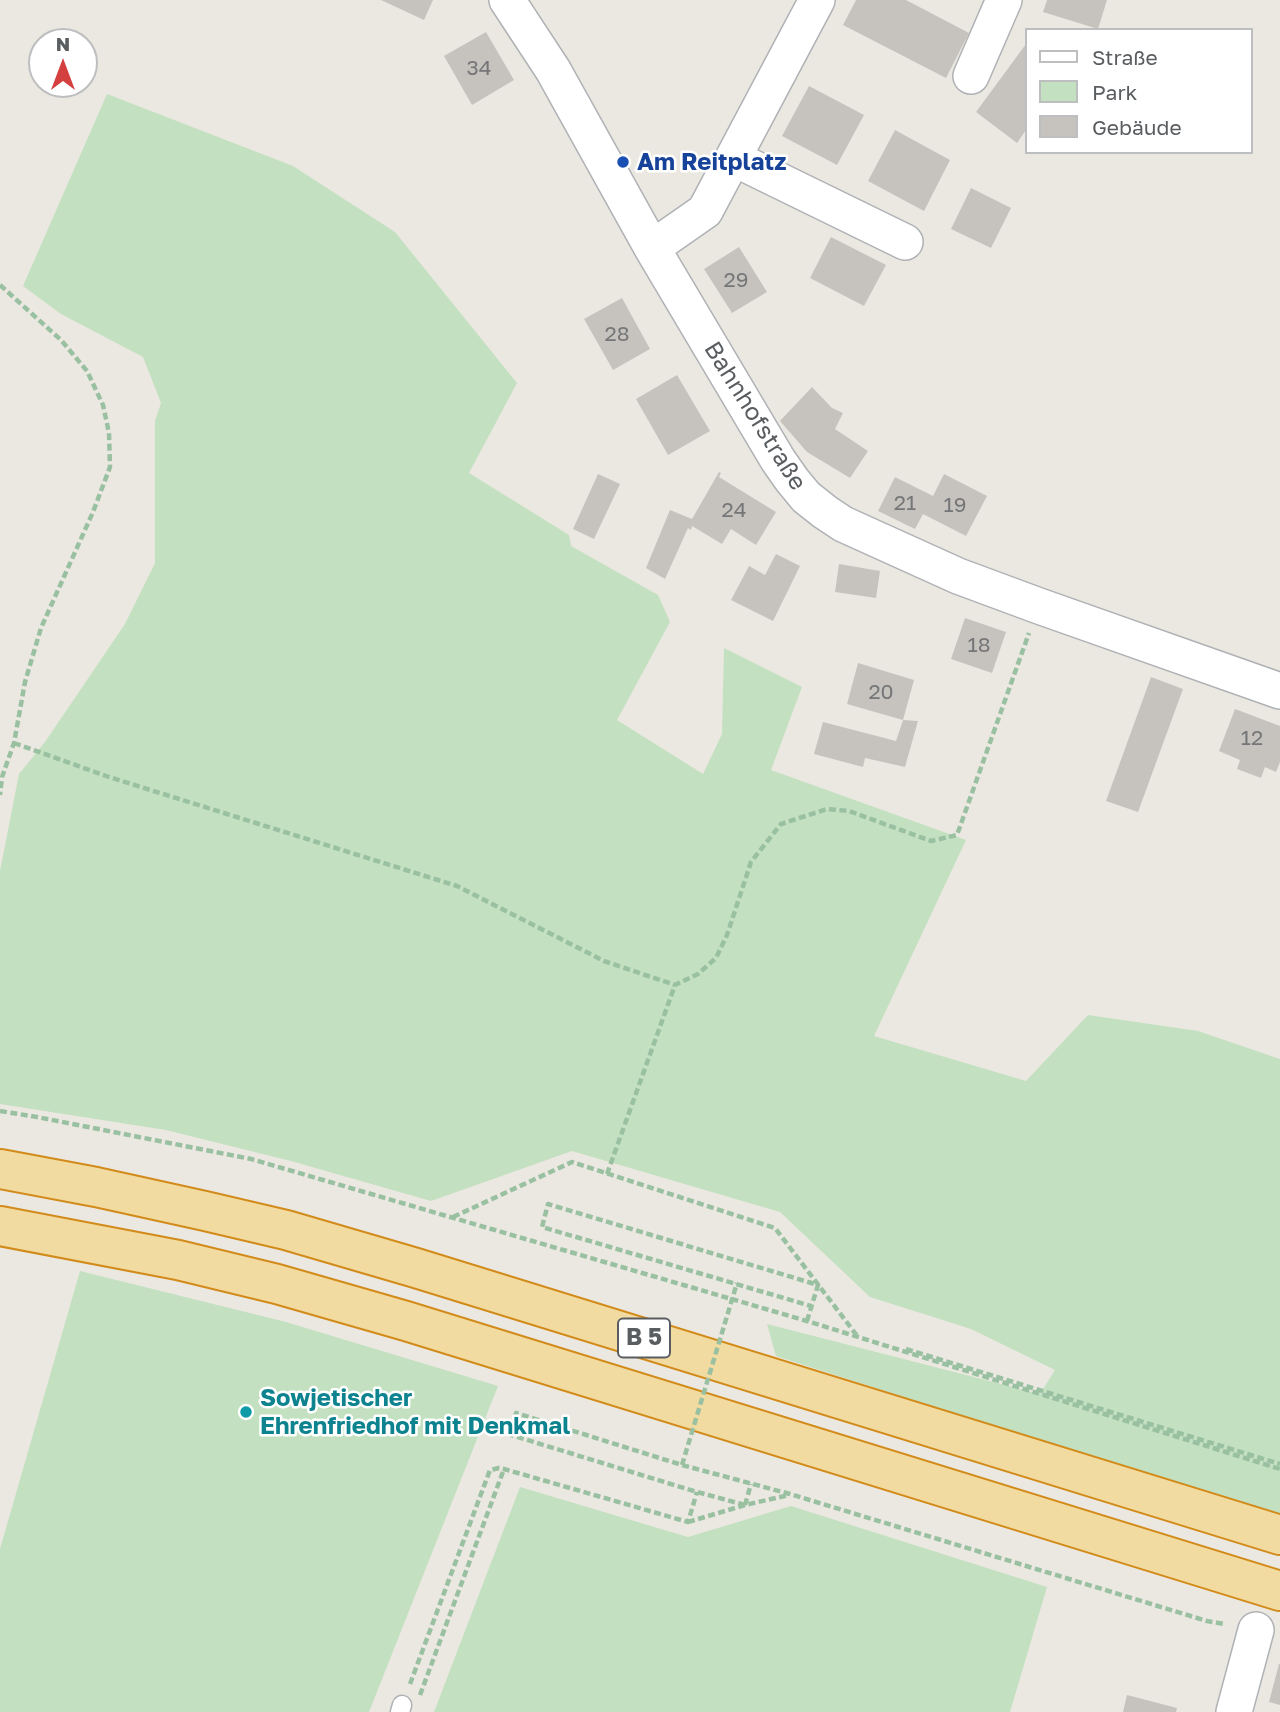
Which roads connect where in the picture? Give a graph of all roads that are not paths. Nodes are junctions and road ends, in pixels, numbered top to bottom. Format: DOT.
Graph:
graph roads {
  1 [pos="507,0"];
  2 [pos="817,0"];
  3 [pos="999,4"];
  4 [pos="971,76"];
  5 [pos="733,158"];
  6 [pos="905,242"];
  7 [pos="652,248"];
  8 [pos="1280,691"];
  9 [pos="0,1169"];
  10 [pos="0,1226"];
  11 [pos="1280,1535"];
  12 [pos="1280,1591"];
  13 [pos="1256,1630"];
  14 [pos="1234,1712"];
  1 -- 7 [label="street, Bahnhofstraße"];
  2 -- 5 [label="street"];
  3 -- 4 [label="street"];
  5 -- 6 [label="street"];
  5 -- 7 [label="street"];
  7 -- 8 [label="street, Bahnhofstraße"];
  9 -- 11 [label="highway, B 5"];
  10 -- 12 [label="highway, B 5"];
  13 -- 14 [label="street"];
}
